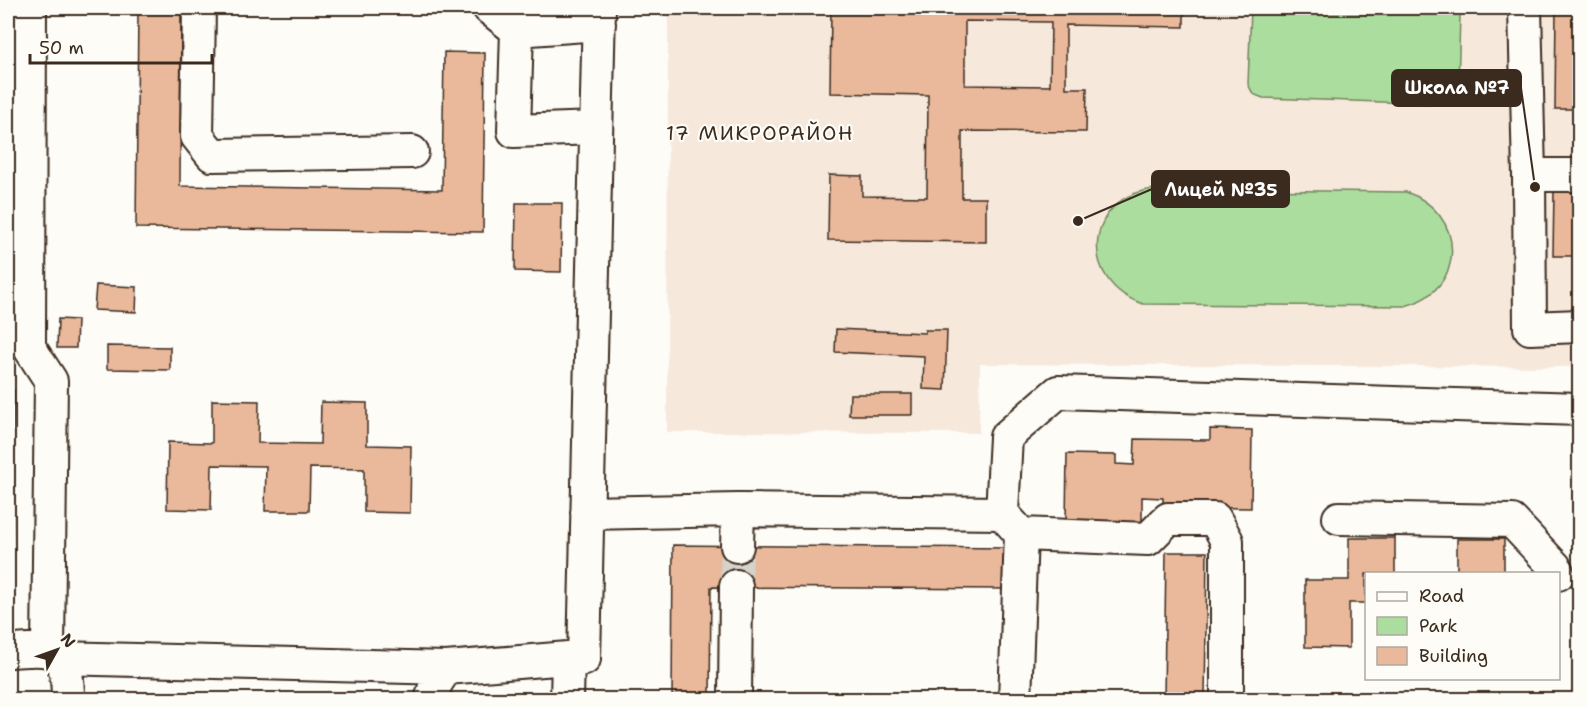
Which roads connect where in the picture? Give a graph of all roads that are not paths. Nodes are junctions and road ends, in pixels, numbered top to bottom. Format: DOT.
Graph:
graph roads {
  1 [pos="30,8"];
  2 [pos="200,8"];
  3 [pos="489,8"];
  4 [pos="1525,8"];
  5 [pos="599,16"];
  6 [pos="517,30"];
  7 [pos="596,128"];
  8 [pos="412,152"];
  9 [pos="1528,175"];
  10 [pos="1580,175"];
  11 [pos="1580,327"];
  12 [pos="1580,409"];
  13 [pos="738,510"];
  14 [pos="587,513"];
  15 [pos="1339,518"];
  16 [pos="1012,524"];
  17 [pos="737,546"];
  18 [pos="1557,572"];
  19 [pos="1560,579"];
  20 [pos="1580,579"];
  21 [pos="736,586"];
  22 [pos="10,651"];
  23 [pos="53,654"];
  24 [pos="568,658"];
  25 [pos="446,668"];
  26 [pos="68,699"];
  27 [pos="431,699"];
  28 [pos="567,699"];
  29 [pos="735,699"];
  30 [pos="1015,699"];
  31 [pos="1227,699"];
  1 -- 23 [label="lane"];
  2 -- 8 [label="lane"];
  3 -- 6 [label="lane"];
  4 -- 9 [label="lane"];
  5 -- 6 [label="lane"];
  5 -- 7 [label="lane"];
  6 -- 7 [label="lane"];
  7 -- 14 [label="lane"];
  9 -- 10 [label="lane"];
  9 -- 11 [label="lane"];
  12 -- 16 [label="lane"];
  13 -- 14 [label="lane"];
  13 -- 16 [label="lane"];
  13 -- 17 [label="lane"];
  14 -- 24 [label="lane"];
  15 -- 18 [label="lane"];
  16 -- 30 [label="lane"];
  16 -- 31 [label="lane"];
  19 -- 20 [label="lane"];
  21 -- 29 [label="lane"];
  22 -- 23 [label="lane"];
  23 -- 25 [label="lane"];
  23 -- 26 [label="lane"];
  24 -- 25 [label="lane"];
  24 -- 28 [label="lane"];
  25 -- 27 [label="lane"];
}
